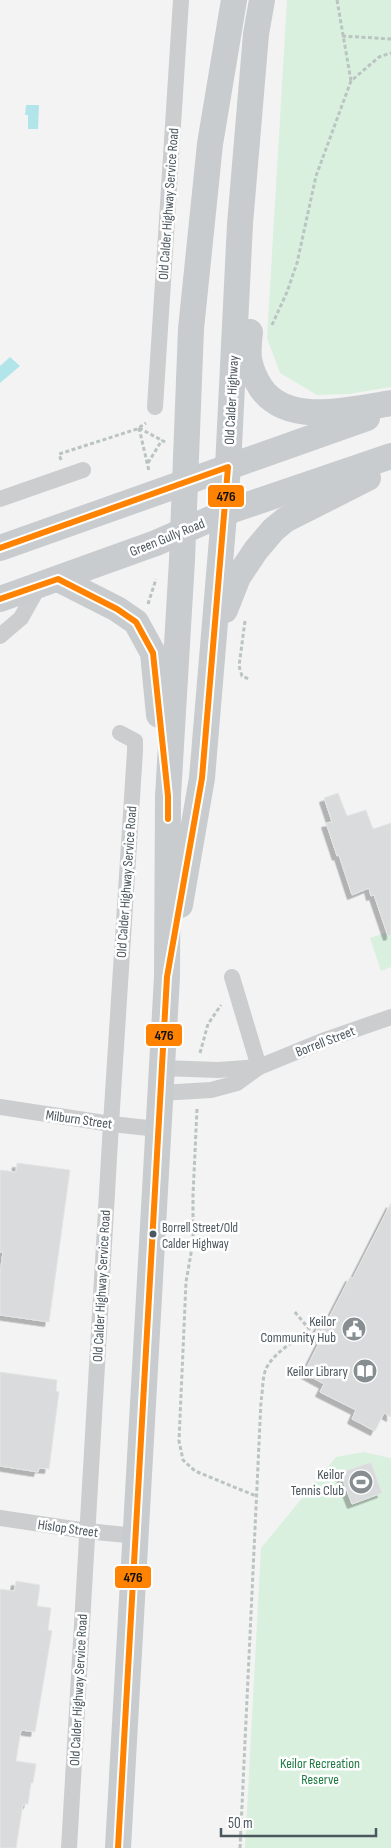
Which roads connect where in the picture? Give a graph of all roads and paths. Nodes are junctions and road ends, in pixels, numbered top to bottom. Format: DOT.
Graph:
graph roads {
  1 [pos="181,0"];
  2 [pos="234,0"];
  3 [pos="262,0"];
  4 [pos="337,0"];
  5 [pos="256,34"];
  6 [pos="342,36"];
  7 [pos="391,39"];
  8 [pos="391,53"];
  9 [pos="351,81"];
  10 [pos="268,332"];
  11 [pos="391,403"];
  12 [pos="154,407"];
  13 [pos="391,410"];
  14 [pos="146,422"];
  15 [pos="139,428"];
  16 [pos="162,440"];
  17 [pos="391,456"];
  18 [pos="148,464"];
  19 [pos="391,466"];
  20 [pos="228,467"];
  21 [pos="83,470"];
  22 [pos="66,475"];
  23 [pos="186,482"];
  24 [pos="153,494"];
  25 [pos="0,499"];
  26 [pos="224,513"];
  27 [pos="182,531"];
  28 [pos="0,548"];
  29 [pos="157,576"];
  30 [pos="49,582"];
  31 [pos="0,600"];
  32 [pos="148,604"];
  33 [pos="0,636"];
  34 [pos="214,639"];
  35 [pos="120,732"];
  36 [pos="168,796"];
  37 [pos="167,977"];
  38 [pos="234,984"];
  39 [pos="391,1017"];
  40 [pos="259,1067"];
  41 [pos="198,1070"];
  42 [pos="161,1080"];
  43 [pos="198,1091"];
  44 [pos="0,1107"];
  45 [pos="110,1124"];
  46 [pos="158,1129"];
  47 [pos="294,1311"];
  48 [pos="256,1496"];
  49 [pos="0,1518"];
  50 [pos="87,1531"];
  51 [pos="136,1536"];
  52 [pos="69,1848"];
  53 [pos="118,1848"];
  54 [pos="240,1848"];
  1 -- 12 [label="street, Old Calder Highway Service Road"];
  2 -- 23 [label="main road, Old Calder Highway"];
  3 -- 5 [label="main road, Old Calder Highway"];
  4 -- 6 [label="path"];
  5 -- 11 [label="main road"];
  5 -- 20 [label="main road, Old Calder Highway"];
  6 -- 7 [label="path"];
  6 -- 9 [label="path"];
  8 -- 9 [label="path"];
  9 -- 10 [label="path"];
  13 -- 20 [label="main road"];
  14 -- 15 [label="path"];
  15 -- 18 [label="path"];
  15 -- 22 [label="path"];
  16 -- 18 [label="path"];
  17 -- 26 [label="main road, Green Gully Road"];
  18 -- 24 [label="path"];
  19 -- 34 [label="main road"];
  20 -- 23 [label="main road"];
  20 -- 26 [label="main road, Old Calder Highway"];
  21 -- 22 [label="street"];
  22 -- 25 [label="street"];
  23 -- 24 [label="main road"];
  23 -- 27 [label="main road, Old Calder Highway"];
  24 -- 28 [label="main road"];
  26 -- 27 [label="main road, Green Gully Road"];
  26 -- 34 [label="main road, Old Calder Highway"];
  27 -- 30 [label="main road, Green Gully Road"];
  27 -- 36 [label="main road, Old Calder Highway"];
  29 -- 32 [label="path"];
  30 -- 31 [label="main road, Green Gully Road"];
  30 -- 33 [label="street"];
  30 -- 36 [label="main road"];
  34 -- 37 [label="main road, Old Calder Highway"];
  35 -- 45 [label="street, Old Calder Highway Service Road"];
  36 -- 37 [label="main road, Old Calder Highway"];
  37 -- 42 [label="main road, Old Calder Highway"];
  38 -- 40 [label="street"];
  38 -- 41 [label="path"];
  39 -- 40 [label="street, Borrell Street"];
  40 -- 41 [label="street, Borrell Street"];
  40 -- 43 [label="street, Borrell Street"];
  41 -- 42 [label="street, Borrell Street"];
  42 -- 43 [label="street, Borrell Street"];
  42 -- 46 [label="main road, Old Calder Highway"];
  43 -- 48 [label="path"];
  44 -- 45 [label="street, Milburn Street"];
  45 -- 46 [label="street, Milburn Street"];
  45 -- 50 [label="street, Old Calder Highway Service Road"];
  46 -- 51 [label="main road, Old Calder Highway"];
  47 -- 48 [label="path"];
  48 -- 54 [label="path"];
  49 -- 50 [label="street, Hislop Street"];
  50 -- 51 [label="street, Hislop Street"];
  50 -- 52 [label="street, Old Calder Highway Service Road"];
  51 -- 53 [label="main road, Old Calder Highway"];
}
